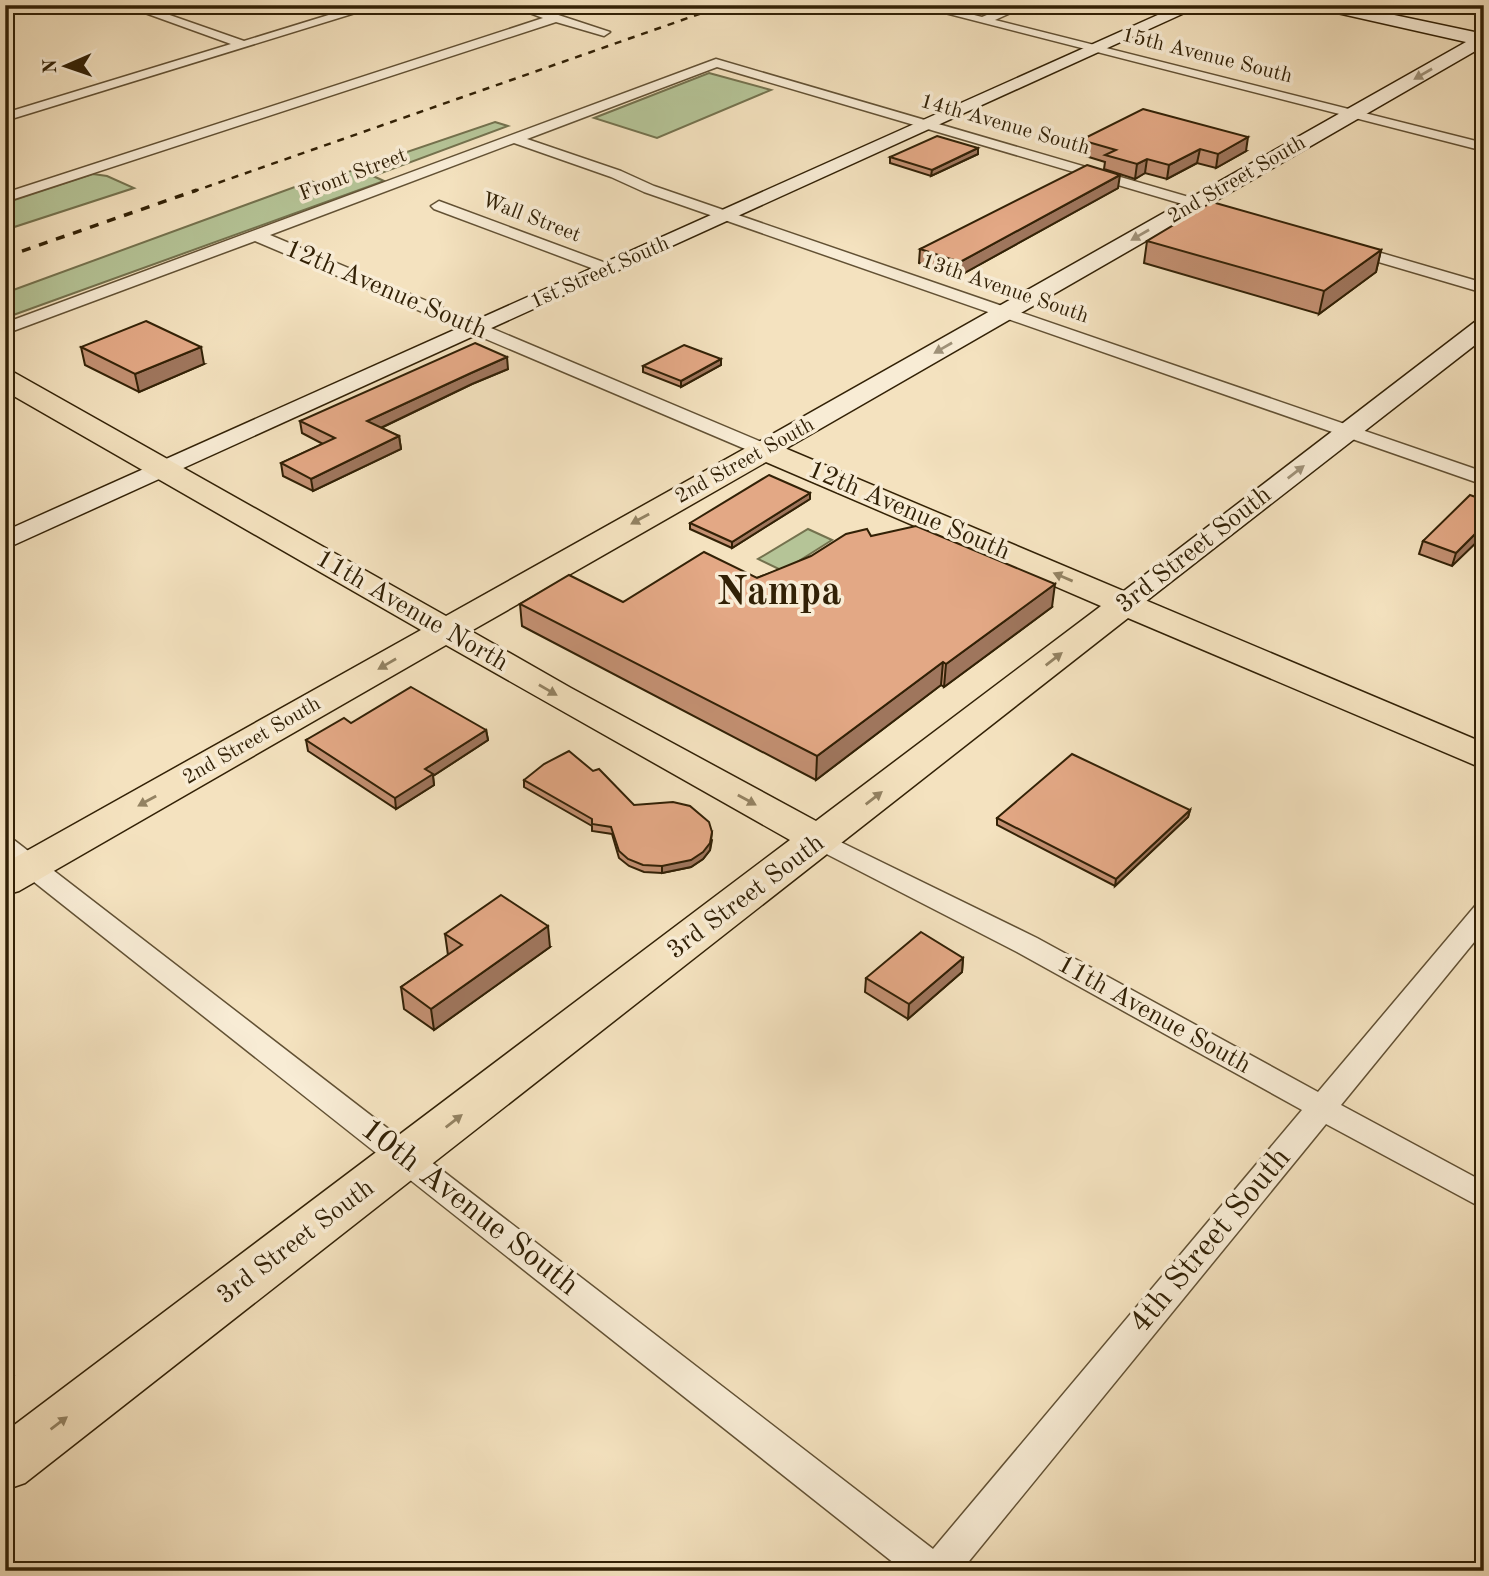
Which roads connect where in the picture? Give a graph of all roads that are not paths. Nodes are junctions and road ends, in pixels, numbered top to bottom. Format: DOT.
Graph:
graph roads {
  1 [pos="129,5"];
  2 [pos="375,5"];
  3 [pos="513,5"];
  4 [pos="920,5"];
  5 [pos="1022,5"];
  6 [pos="1194,5"];
  7 [pos="1324,5"];
  8 [pos="555,18"];
  9 [pos="983,21"];
  10 [pos="604,32"];
  11 [pos="1483,40"];
  12 [pos="245,45"];
  13 [pos="1096,50"];
  14 [pos="716,63"];
  15 [pos="1353,114"];
  16 [pos="5,117"];
  17 [pos="929,125"];
  18 [pos="512,138"];
  19 [pos="1484,147"];
  20 [pos="5,198"];
  21 [pos="1196,204"];
  22 [pos="439,206"];
  23 [pos="1235,215"];
  24 [pos="727,216"];
  25 [pos="255,235"];
  26 [pos="1326,242"];
  27 [pos="608,269"];
  28 [pos="1484,288"];
  29 [pos="1004,313"];
  30 [pos="1484,326"];
  31 [pos="477,328"];
  32 [pos="5,329"];
  33 [pos="5,379"];
  34 [pos="1347,432"];
  35 [pos="764,450"];
  36 [pos="164,469"];
  37 [pos="1484,480"];
  38 [pos="5,541"];
  39 [pos="1126,603"];
  40 [pos="447,631"];
  41 [pos="1484,757"];
  42 [pos="820,840"];
  43 [pos="14,864"];
  44 [pos="1484,912"];
  45 [pos="1321,1108"];
  46 [pos="405,1158"];
  47 [pos="1484,1197"];
  48 [pos="5,1465"];
  49 [pos="935,1571"];
  1 -- 12 [label="street"];
  2 -- 12 [label="street"];
  3 -- 8 [label="street"];
  4 -- 9 [label="street, 15th Avenue South"];
  5 -- 9 [label="street"];
  6 -- 13 [label="main road, 1st Street South"];
  7 -- 11 [label="main road"];
  8 -- 10 [label="street"];
  8 -- 20 [label="street"];
  9 -- 13 [label="street, 15th Avenue South"];
  11 -- 15 [label="main road, 2nd Street South, one-way"];
  12 -- 16 [label="street"];
  13 -- 15 [label="street, 15th Avenue South"];
  13 -- 17 [label="main road, 1st Street South"];
  14 -- 17 [label="street, 14th Avenue South"];
  14 -- 18 [label="street, Front Street"];
  15 -- 19 [label="street, 15th Avenue South"];
  15 -- 21 [label="main road, 2nd Street South"];
  17 -- 21 [label="street, 14th Avenue South"];
  17 -- 24 [label="main road, 1st Street South"];
  18 -- 24 [label="street, 13th Avenue South"];
  18 -- 25 [label="street, Front Street"];
  21 -- 23 [label="street, 14th Avenue South"];
  21 -- 29 [label="main road, 2nd Street South, one-way"];
  22 -- 27 [label="street, Wall Street"];
  24 -- 27 [label="main road, 1st Street South"];
  24 -- 29 [label="street, 13th Avenue South"];
  25 -- 31 [label="street, 12th Avenue South"];
  25 -- 32 [label="street, Front Street"];
  26 -- 28 [label="street"];
  27 -- 31 [label="main road, 1st Street South"];
  29 -- 34 [label="street, 13th Avenue South"];
  29 -- 35 [label="main road, 2nd Street South, one-way"];
  30 -- 34 [label="main road, 3rd Street South"];
  31 -- 35 [label="street, 12th Avenue South"];
  31 -- 36 [label="main road, 1st Street South"];
  33 -- 36 [label="main road, 11th Avenue North"];
  34 -- 37 [label="street, 13th Avenue South"];
  39 -- 34 [label="main road, 3rd Street South, one-way"];
  39 -- 35 [label="main road, 12th Avenue South, one-way"];
  35 -- 40 [label="main road, 2nd Street South, one-way"];
  36 -- 38 [label="main road, 1st Street South"];
  36 -- 40 [label="main road, 11th Avenue North"];
  39 -- 41 [label="main road, 12th Avenue South"];
  42 -- 39 [label="main road, 3rd Street South, one-way"];
  40 -- 42 [label="main road, 11th Avenue North, one-way"];
  40 -- 43 [label="main road, 2nd Street South, one-way"];
  42 -- 45 [label="street, 11th Avenue South"];
  46 -- 42 [label="main road, 3rd Street South, one-way"];
  43 -- 46 [label="street, 10th Avenue South"];
  44 -- 45 [label="street, 4th Street South"];
  45 -- 47 [label="street, 11th Avenue South"];
  45 -- 49 [label="street, 4th Street South"];
  48 -- 46 [label="main road, 3rd Street South, one-way"];
  46 -- 49 [label="street, 10th Avenue South"];
}
